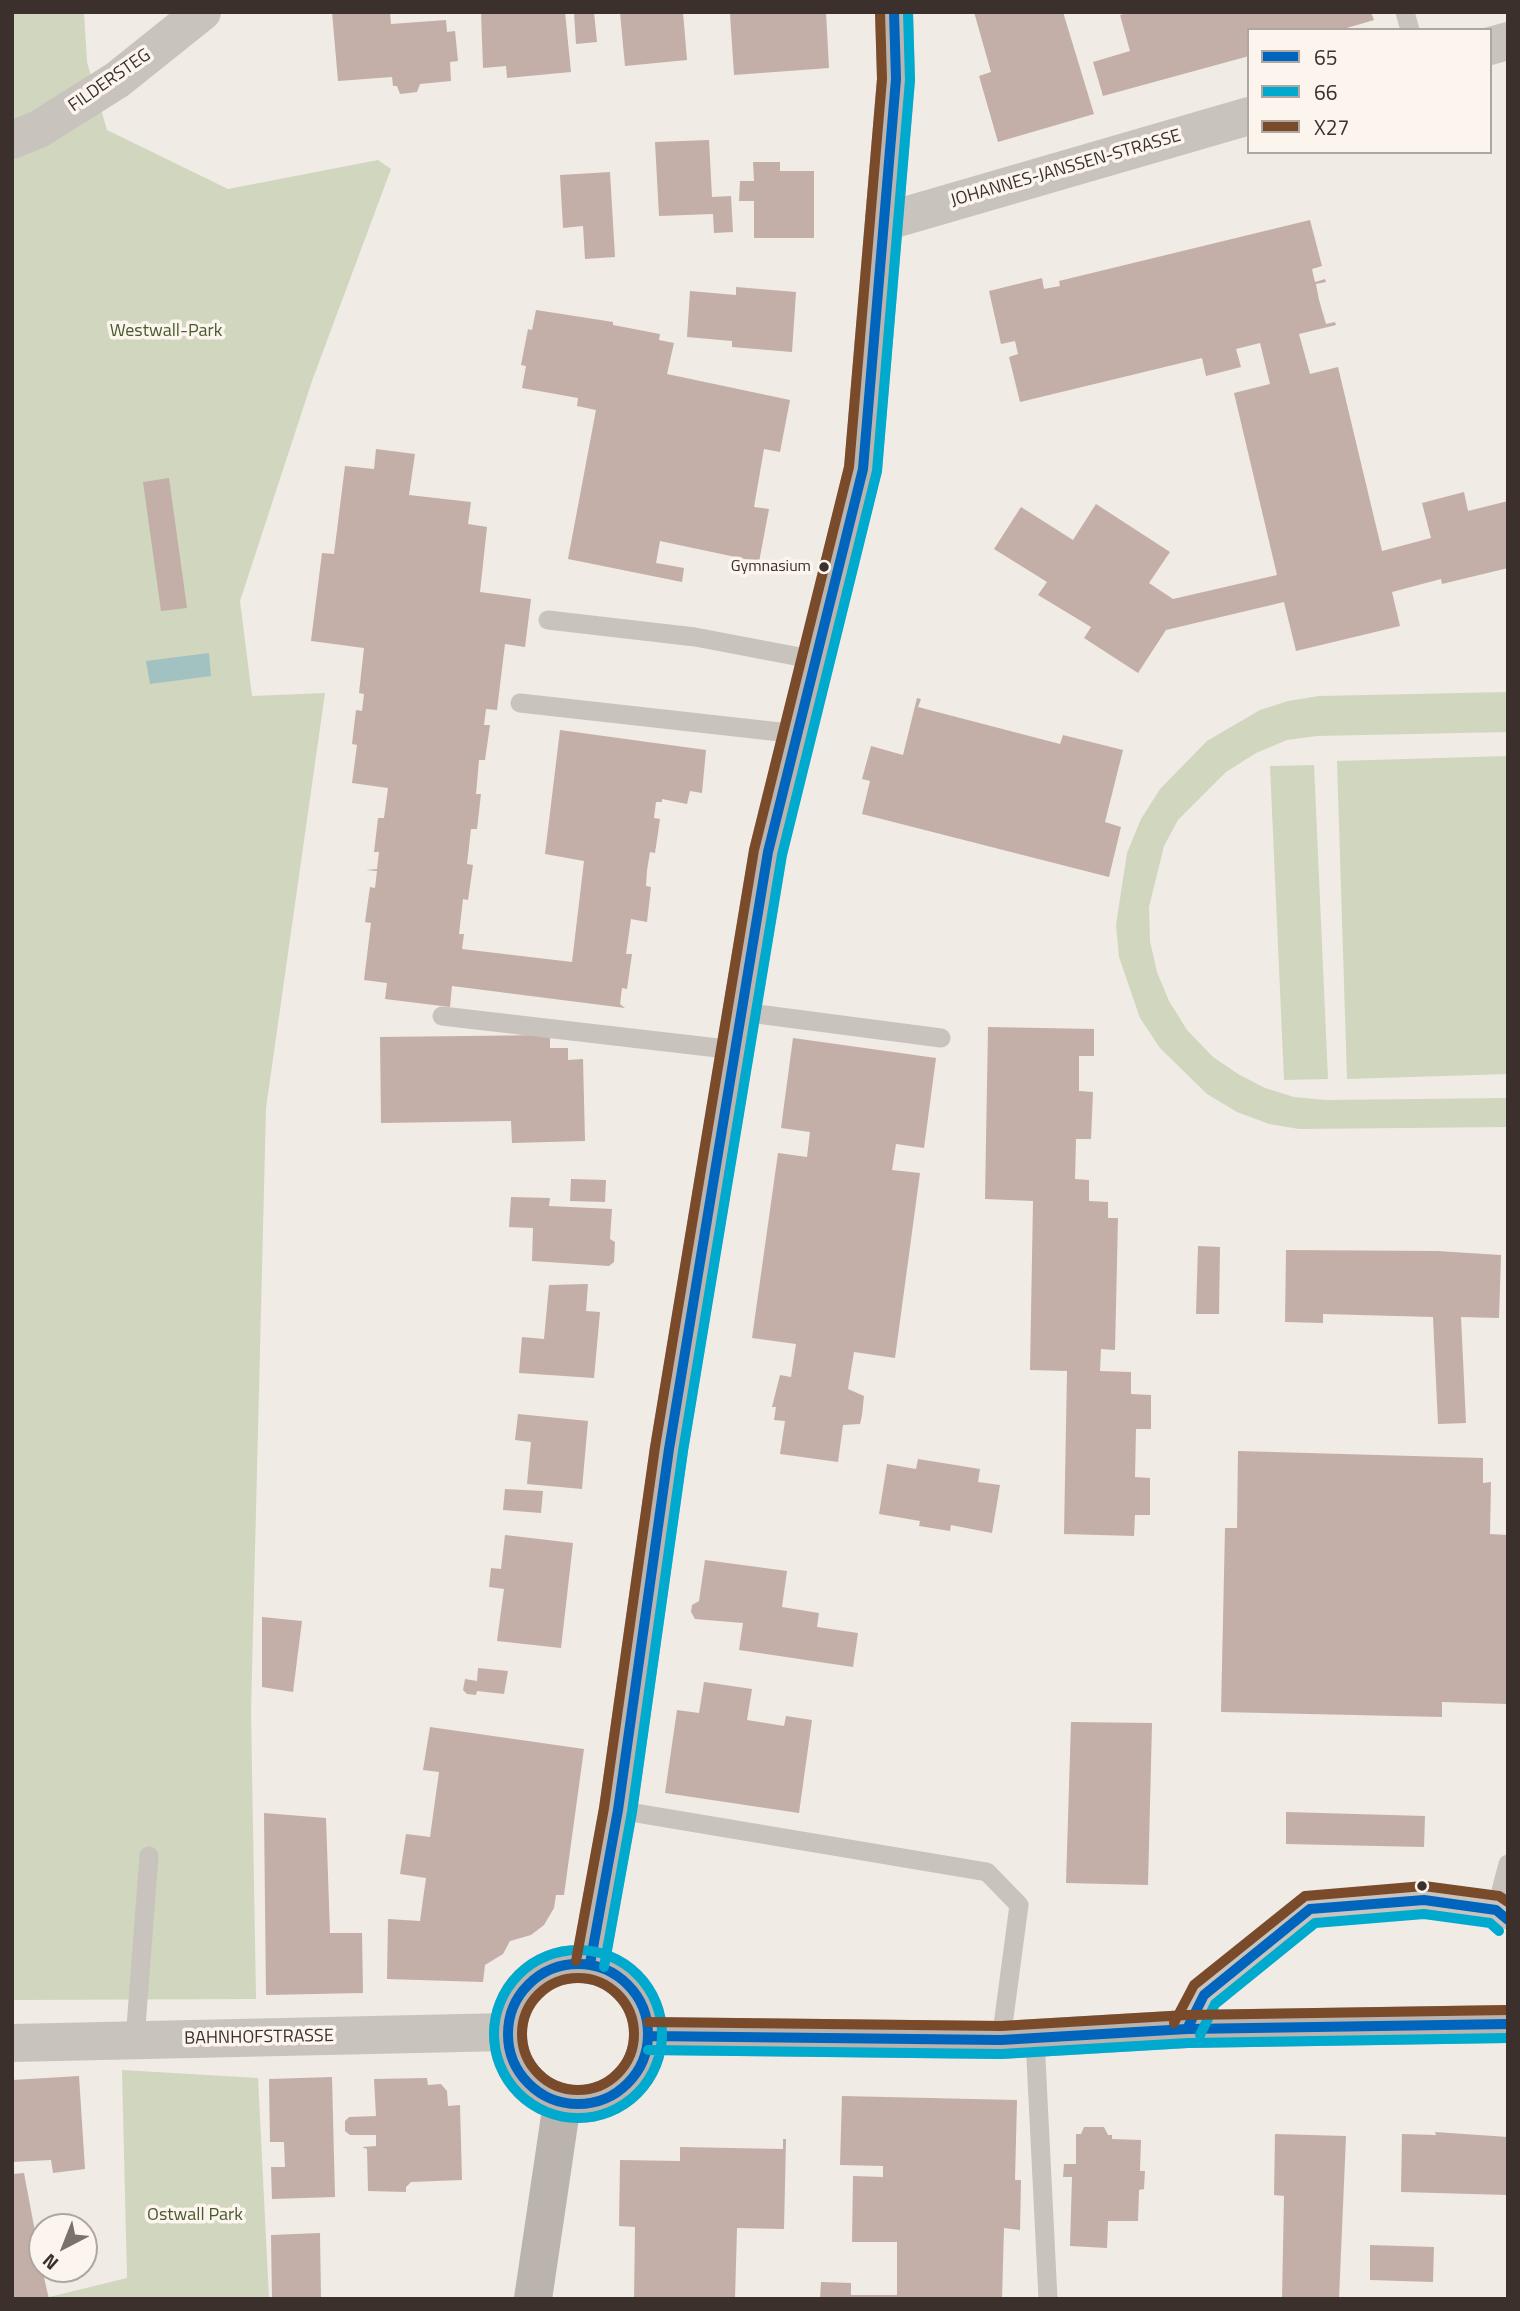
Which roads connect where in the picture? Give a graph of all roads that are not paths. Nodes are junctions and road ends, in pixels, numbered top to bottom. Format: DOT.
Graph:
graph roads {
  1 [pos="202,12"];
  2 [pos="894,12"];
  3 [pos="1247,117"];
  4 [pos="12,139"];
  5 [pos="884,222"];
  6 [pos="548,620"];
  7 [pos="816,660"];
  8 [pos="520,703"];
  9 [pos="798,734"];
  10 [pos="742,1012"];
  11 [pos="442,1016"];
  12 [pos="941,1038"];
  13 [pos="736,1050"];
  14 [pos="618,1810"];
  15 [pos="149,1856"];
  16 [pos="1508,1864"];
  17 [pos="1502,1915"];
  18 [pos="590,1964"];
  19 [pos="1508,2024"];
  20 [pos="1187,2029"];
  21 [pos="507,2032"];
  22 [pos="648,2036"];
  23 [pos="135,2040"];
  24 [pos="1018,2040"];
  25 [pos="12,2043"];
  26 [pos="562,2103"];
  27 [pos="533,2299"];
  28 [pos="1048,2299"];
  1 -- 4 [label="street, FILDERSTEG"];
  2 -- 5 [label="street"];
  3 -- 5 [label="street, JOHANNES-JANSSEN-STRASSE"];
  5 -- 7 [label="street"];
  6 -- 7 [label="lane"];
  7 -- 9 [label="street"];
  8 -- 9 [label="lane"];
  9 -- 10 [label="street"];
  10 -- 12 [label="lane"];
  10 -- 13 [label="street"];
  11 -- 13 [label="lane"];
  13 -- 14 [label="street"];
  14 -- 18 [label="street"];
  14 -- 24 [label="lane"];
  15 -- 23 [label="lane"];
  16 -- 17 [label="lane"];
  17 -- 20 [label="lane"];
  18 -- 21 [label="street"];
  18 -- 22 [label="street"];
  19 -- 20 [label="street"];
  20 -- 24 [label="street"];
  21 -- 23 [label="street, BAHNHOFSTRASSE"];
  21 -- 26 [label="street"];
  22 -- 24 [label="street"];
  22 -- 26 [label="street"];
  23 -- 25 [label="street, BAHNHOFSTRASSE"];
  24 -- 28 [label="lane"];
  26 -- 27 [label="street"];
}
